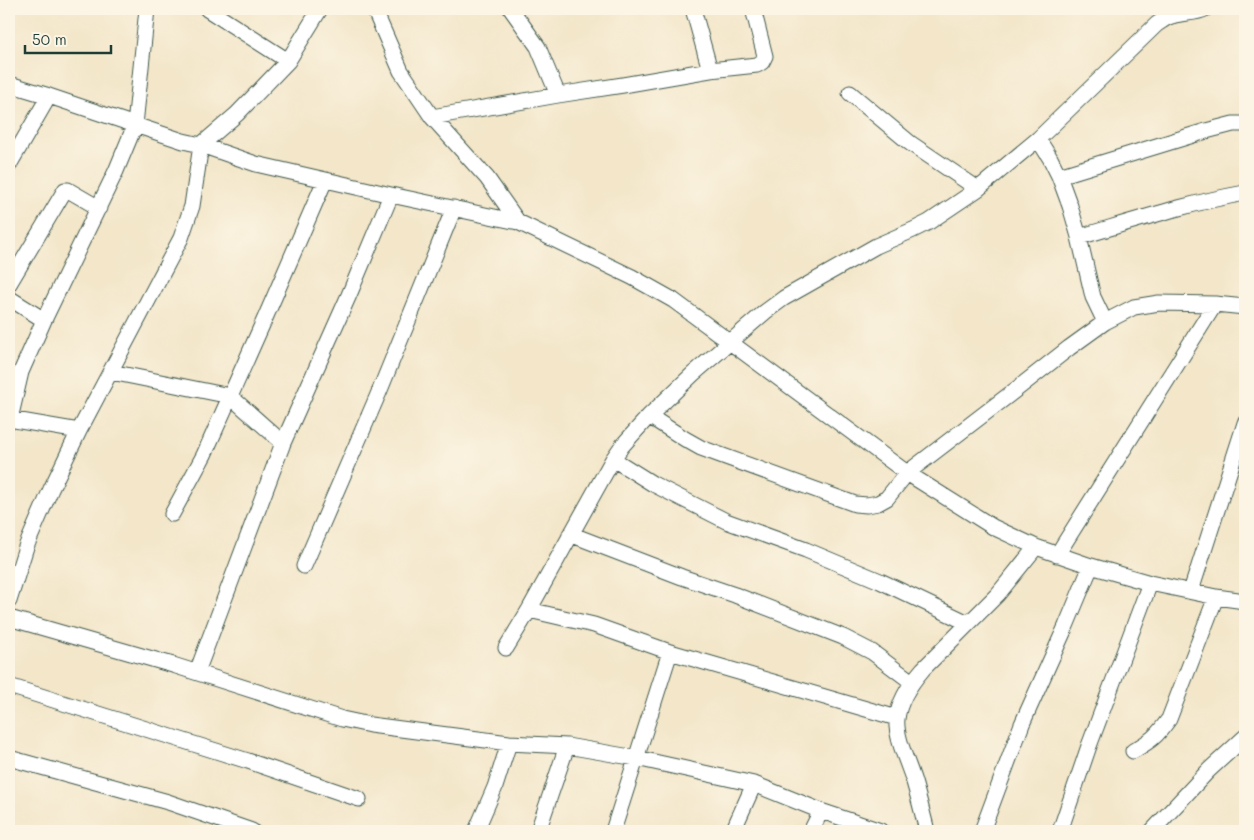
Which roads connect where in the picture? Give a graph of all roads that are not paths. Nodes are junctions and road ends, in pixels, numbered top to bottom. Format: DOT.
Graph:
graph roads {
  1 [pos="147,9"];
  2 [pos="207,9"];
  3 [pos="320,9"];
  4 [pos="374,9"];
  5 [pos="511,9"];
  6 [pos="693,9"];
  7 [pos="753,9"];
  8 [pos="1205,9"];
  9 [pos="288,61"];
  10 [pos="710,70"];
  11 [pos="9,84"];
  12 [pos="850,93"];
  13 [pos="558,95"];
  14 [pos="49,96"];
  15 [pos="432,117"];
  16 [pos="1245,124"];
  17 [pos="135,125"];
  18 [pos="1038,139"];
  19 [pos="201,145"];
  20 [pos="9,165"];
  21 [pos="1059,176"];
  22 [pos="325,180"];
  23 [pos="978,189"];
  24 [pos="1245,193"];
  25 [pos="391,195"];
  26 [pos="99,208"];
  27 [pos="454,208"];
  28 [pos="518,222"];
  29 [pos="1079,237"];
  30 [pos="9,284"];
  31 [pos="9,298"];
  32 [pos="1215,304"];
  33 [pos="1245,307"];
  34 [pos="44,320"];
  35 [pos="1105,322"];
  36 [pos="729,342"];
  37 [pos="111,372"];
  38 [pos="230,396"];
  39 [pos="650,416"];
  40 [pos="9,419"];
  41 [pos="1245,423"];
  42 [pos="80,431"];
  43 [pos="284,443"];
  44 [pos="614,459"];
  45 [pos="907,472"];
  46 [pos="172,514"];
  47 [pos="570,534"];
  48 [pos="1036,547"];
  49 [pos="1057,555"];
  50 [pos="304,566"];
  51 [pos="1091,566"];
  52 [pos="1150,583"];
  53 [pos="1192,591"];
  54 [pos="1216,597"];
  55 [pos="9,601"];
  56 [pos="1245,601"];
  57 [pos="529,610"];
  58 [pos="9,618"];
  59 [pos="968,623"];
  60 [pos="506,648"];
  61 [pos="670,652"];
  62 [pos="197,672"];
  63 [pos="912,682"];
  64 [pos="9,686"];
  65 [pos="897,718"];
  66 [pos="1245,738"];
  67 [pos="509,743"];
  68 [pos="567,746"];
  69 [pos="1133,751"];
  70 [pos="9,758"];
  71 [pos="636,758"];
  72 [pos="754,784"];
  73 [pos="359,799"];
  74 [pos="821,811"];
  75 [pos="252,831"];
  76 [pos="476,831"];
  77 [pos="538,831"];
  78 [pos="613,831"];
  79 [pos="733,831"];
  80 [pos="812,831"];
  81 [pos="881,831"];
  82 [pos="927,831"];
  83 [pos="982,831"];
  84 [pos="1060,831"];
  85 [pos="1152,831"];
  1 -- 17 [label="street"];
  2 -- 9 [label="street"];
  3 -- 9 [label="street"];
  4 -- 15 [label="street"];
  5 -- 13 [label="street"];
  6 -- 10 [label="street"];
  7 -- 10 [label="street"];
  8 -- 18 [label="street"];
  9 -- 19 [label="street"];
  10 -- 13 [label="street"];
  11 -- 14 [label="street"];
  12 -- 23 [label="street"];
  13 -- 15 [label="street"];
  14 -- 17 [label="street"];
  14 -- 20 [label="street"];
  15 -- 28 [label="street"];
  16 -- 21 [label="street"];
  17 -- 19 [label="street"];
  17 -- 26 [label="street"];
  18 -- 21 [label="street"];
  18 -- 23 [label="street"];
  19 -- 22 [label="street"];
  19 -- 37 [label="street"];
  21 -- 29 [label="street"];
  22 -- 25 [label="street"];
  22 -- 38 [label="street"];
  23 -- 36 [label="street"];
  24 -- 29 [label="street"];
  25 -- 27 [label="street"];
  25 -- 43 [label="street"];
  26 -- 30 [label="street"];
  26 -- 34 [label="street"];
  27 -- 28 [label="street"];
  27 -- 50 [label="street"];
  28 -- 36 [label="street"];
  29 -- 35 [label="street"];
  31 -- 34 [label="street"];
  32 -- 33 [label="street"];
  32 -- 35 [label="street"];
  32 -- 49 [label="street"];
  34 -- 40 [label="street"];
  35 -- 45 [label="street"];
  36 -- 39 [label="street"];
  36 -- 45 [label="street"];
  37 -- 38 [label="street"];
  37 -- 42 [label="street"];
  38 -- 43 [label="street"];
  38 -- 46 [label="street"];
  39 -- 44 [label="street"];
  39 -- 45 [label="street"];
  40 -- 42 [label="street"];
  41 -- 53 [label="street"];
  42 -- 55 [label="street"];
  43 -- 62 [label="street"];
  44 -- 47 [label="street"];
  44 -- 59 [label="street"];
  45 -- 48 [label="street"];
  47 -- 57 [label="street"];
  47 -- 63 [label="street"];
  48 -- 49 [label="street"];
  48 -- 59 [label="street"];
  49 -- 51 [label="street"];
  51 -- 52 [label="street"];
  51 -- 83 [label="street"];
  52 -- 53 [label="street"];
  52 -- 84 [label="street"];
  53 -- 54 [label="street"];
  54 -- 56 [label="street"];
  54 -- 69 [label="street"];
  57 -- 60 [label="street"];
  57 -- 61 [label="street"];
  58 -- 62 [label="street"];
  59 -- 63 [label="street"];
  61 -- 65 [label="street"];
  61 -- 71 [label="street"];
  62 -- 67 [label="street"];
  63 -- 65 [label="street"];
  64 -- 73 [label="street"];
  65 -- 82 [label="street"];
  66 -- 85 [label="street"];
  67 -- 68 [label="street"];
  67 -- 76 [label="street"];
  68 -- 71 [label="street"];
  68 -- 77 [label="street"];
  70 -- 75 [label="street"];
  71 -- 72 [label="street"];
  71 -- 78 [label="street"];
  72 -- 74 [label="street"];
  72 -- 79 [label="street"];
  74 -- 80 [label="street"];
  74 -- 81 [label="street"];
}
